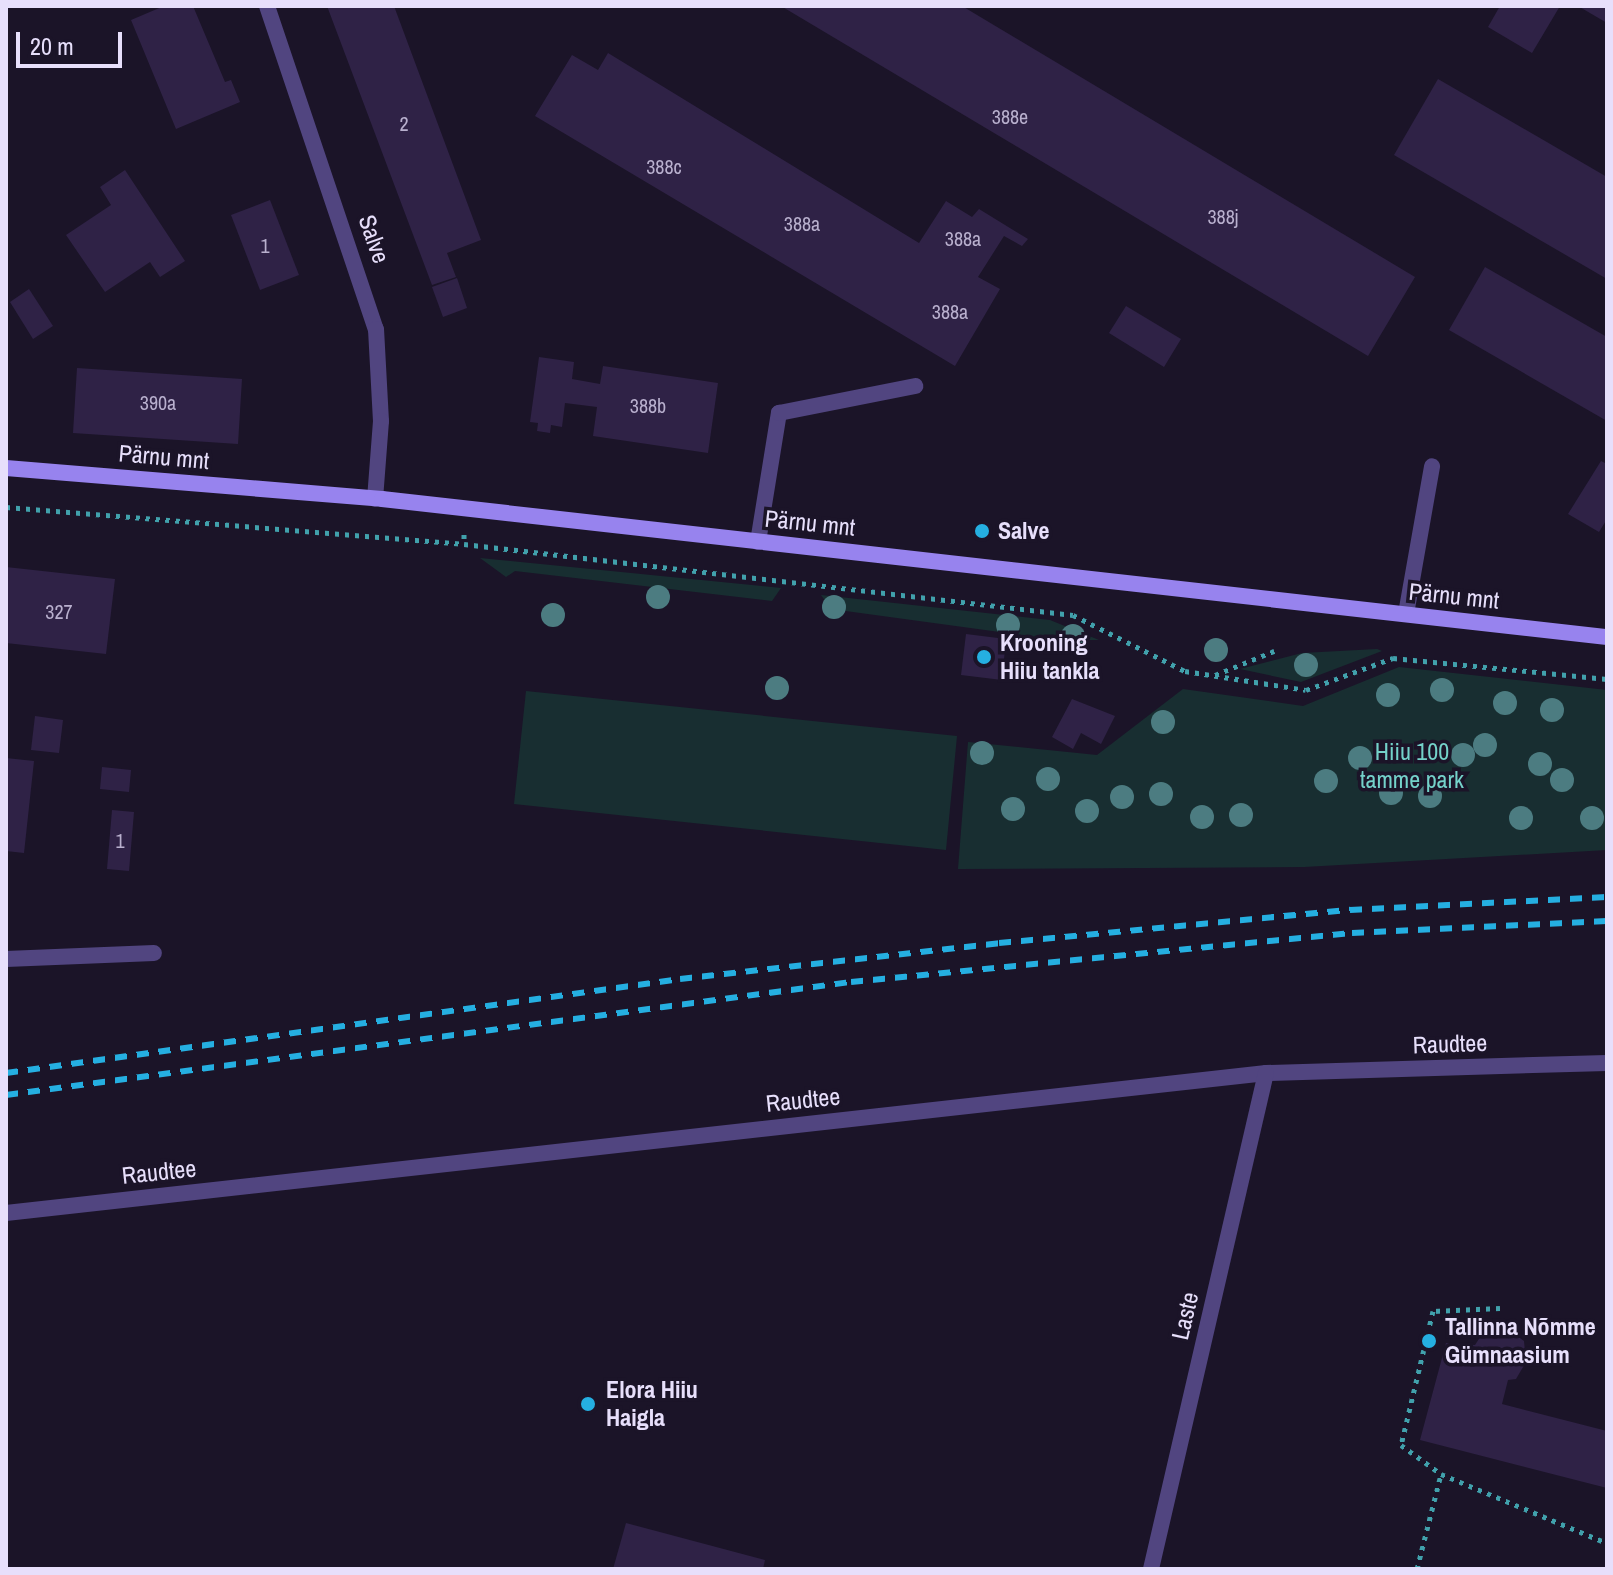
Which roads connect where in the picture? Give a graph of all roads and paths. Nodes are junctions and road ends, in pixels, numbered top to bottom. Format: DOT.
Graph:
graph roads {
  1 [pos="267,6"];
  2 [pos="915,386"];
  3 [pos="1432,466"];
  4 [pos="6,468"];
  5 [pos="375,499"];
  6 [pos="6,507"];
  7 [pos="464,534"];
  8 [pos="758,542"];
  9 [pos="464,544"];
  10 [pos="1073,605"];
  11 [pos="1406,614"];
  12 [pos="1073,615"];
  13 [pos="1607,637"];
  14 [pos="1274,651"];
  15 [pos="1214,676"];
  16 [pos="1607,679"];
  17 [pos="154,953"];
  18 [pos="6,959"];
  19 [pos="1607,1063"];
  20 [pos="1266,1073"];
  21 [pos="6,1213"];
  22 [pos="1500,1308"];
  23 [pos="1441,1474"];
  24 [pos="1607,1543"];
  25 [pos="1151,1569"];
  26 [pos="1417,1569"];
  1 -- 5 [label="street, Salve"];
  2 -- 8 [label="street"];
  3 -- 11 [label="street"];
  4 -- 5 [label="main road, Pärnu mnt"];
  5 -- 8 [label="main road, Pärnu mnt"];
  6 -- 9 [label="path"];
  7 -- 9 [label="path"];
  8 -- 11 [label="main road, Pärnu mnt"];
  9 -- 12 [label="path"];
  10 -- 12 [label="path"];
  11 -- 13 [label="main road, Pärnu mnt"];
  12 -- 15 [label="path"];
  14 -- 15 [label="path"];
  15 -- 16 [label="path"];
  17 -- 18 [label="street"];
  19 -- 20 [label="street, Raudtee"];
  20 -- 21 [label="street, Raudtee"];
  20 -- 25 [label="street, Laste"];
  22 -- 23 [label="path"];
  23 -- 24 [label="path"];
  23 -- 26 [label="path"];
}
